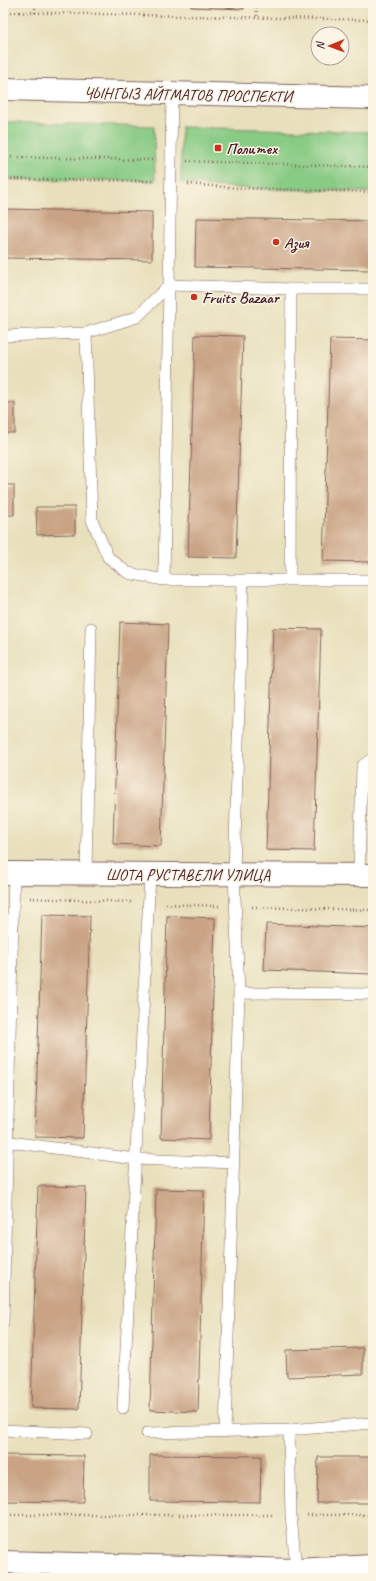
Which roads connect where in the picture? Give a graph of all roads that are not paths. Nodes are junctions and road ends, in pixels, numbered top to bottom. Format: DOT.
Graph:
graph roads {
  1 [pos="3,89"];
  2 [pos="172,94"];
  3 [pos="373,98"];
  4 [pos="169,285"];
  5 [pos="291,289"];
  6 [pos="373,289"];
  7 [pos="86,332"];
  8 [pos="3,336"];
  9 [pos="164,580"];
  10 [pos="243,580"];
  11 [pos="290,580"];
  12 [pos="373,580"];
  13 [pos="91,628"];
  14 [pos="373,758"];
  15 [pos="8,873"];
  16 [pos="86,874"];
  17 [pos="150,874"];
  18 [pos="234,874"];
  19 [pos="366,875"];
  20 [pos="239,993"];
  21 [pos="373,994"];
  22 [pos="5,1142"];
  23 [pos="135,1159"];
  24 [pos="234,1163"];
  25 [pos="3,1323"];
  26 [pos="122,1408"];
  27 [pos="373,1423"];
  28 [pos="3,1430"];
  29 [pos="289,1430"];
  30 [pos="225,1432"];
  31 [pos="147,1433"];
  32 [pos="87,1434"];
  33 [pos="3,1562"];
  34 [pos="373,1566"];
  35 [pos="296,1570"];
  1 -- 2 [label="street, ЧЫНГЫЗ АЙТМАТОВ ПРОСПЕКТИ"];
  2 -- 3 [label="street, ЧЫНГЫЗ АЙТМАТОВ ПРОСПЕКТИ"];
  2 -- 4 [label="lane"];
  4 -- 5 [label="lane"];
  4 -- 7 [label="lane"];
  4 -- 9 [label="lane"];
  5 -- 6 [label="lane"];
  5 -- 11 [label="lane"];
  7 -- 8 [label="lane"];
  7 -- 9 [label="lane"];
  9 -- 10 [label="lane"];
  10 -- 11 [label="lane"];
  10 -- 18 [label="lane"];
  11 -- 12 [label="lane"];
  13 -- 16 [label="lane"];
  14 -- 19 [label="lane"];
  15 -- 16 [label="street, ШОТА РУСТАВЕЛИ УЛИЦА"];
  15 -- 22 [label="lane"];
  16 -- 17 [label="street, ШОТА РУСТАВЕЛИ УЛИЦА"];
  17 -- 18 [label="street, ШОТА РУСТАВЕЛИ УЛИЦА"];
  17 -- 23 [label="lane"];
  18 -- 19 [label="street, ШОТА РУСТАВЕЛИ УЛИЦА"];
  18 -- 20 [label="lane"];
  20 -- 21 [label="lane"];
  20 -- 24 [label="lane"];
  22 -- 23 [label="lane"];
  22 -- 25 [label="lane"];
  23 -- 24 [label="lane"];
  23 -- 26 [label="lane"];
  24 -- 30 [label="lane"];
  27 -- 29 [label="lane"];
  28 -- 32 [label="lane"];
  29 -- 30 [label="lane"];
  29 -- 35 [label="lane"];
  30 -- 31 [label="lane"];
  33 -- 35 [label="street"];
  34 -- 35 [label="street"];
}
